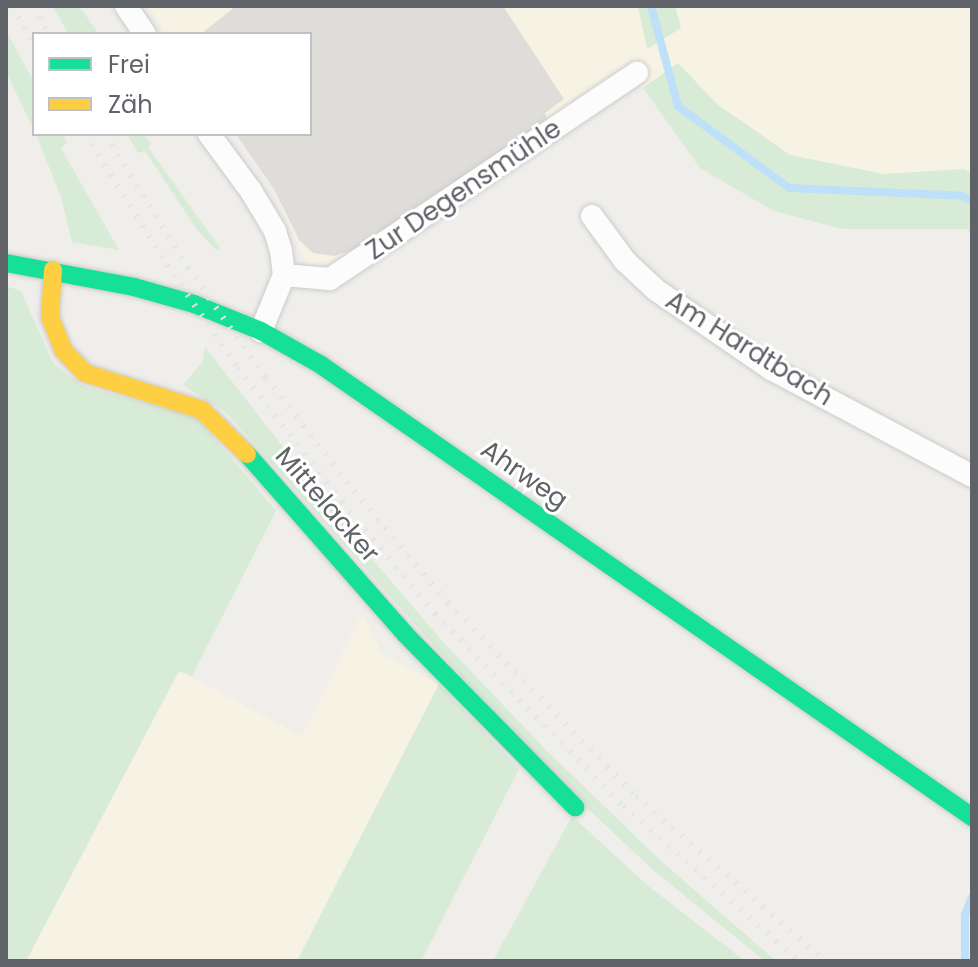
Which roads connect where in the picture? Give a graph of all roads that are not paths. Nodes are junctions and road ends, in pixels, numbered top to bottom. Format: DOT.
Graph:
graph roads {
  1 [pos="126,6"];
  2 [pos="144,32"];
  3 [pos="637,73"];
  4 [pos="210,136"];
  5 [pos="592,216"];
  6 [pos="6,263"];
  7 [pos="53,270"];
  8 [pos="284,275"];
  9 [pos="261,331"];
  10 [pos="972,476"];
  11 [pos="575,807"];
  12 [pos="972,817"];
  1 -- 2 [label="street"];
  3 -- 8 [label="street, Zur Degensmühle"];
  4 -- 8 [label="street"];
  5 -- 10 [label="street, Am Hardtbach"];
  6 -- 7 [label="street, Ahrweg"];
  7 -- 9 [label="street, Ahrweg"];
  7 -- 11 [label="street, Mittelacker"];
  8 -- 9 [label="street"];
  9 -- 12 [label="street, Ahrweg"];
}
